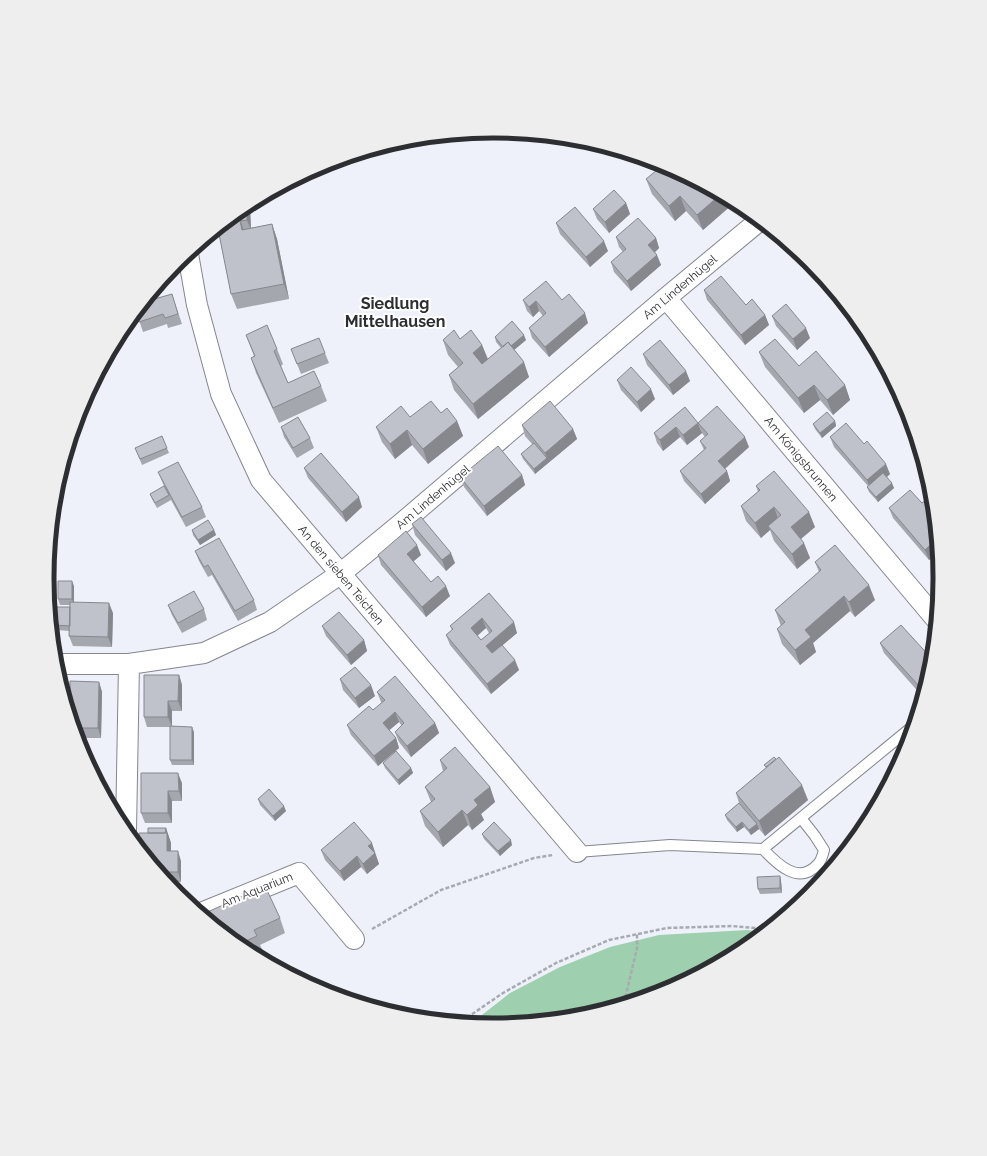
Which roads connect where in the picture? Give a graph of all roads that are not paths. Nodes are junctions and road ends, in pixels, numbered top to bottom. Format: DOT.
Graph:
graph roads {
  1 [pos="755,225"];
  2 [pos="189,261"];
  3 [pos="666,298"];
  4 [pos="340,574"];
  5 [pos="931,614"];
  6 [pos="62,664"];
  7 [pos="129,664"];
  8 [pos="905,733"];
  9 [pos="801,818"];
  10 [pos="126,819"];
  11 [pos="763,849"];
  12 [pos="577,852"];
  13 [pos="207,911"];
  14 [pos="354,939"];
  1 -- 3 [label="street, Am Lindenhügel"];
  2 -- 4 [label="street, An den sieben Teichen"];
  3 -- 4 [label="street, Am Lindenhügel"];
  3 -- 5 [label="street, Am Königsbrunnen"];
  4 -- 7 [label="street, Am Lindenhügel"];
  4 -- 12 [label="street, An den sieben Teichen"];
  6 -- 7 [label="street, Am Lindenhügel"];
  7 -- 10 [label="street"];
  8 -- 9 [label="lane"];
  9 -- 11 [label="lane"];
  9 -- 11 [label="lane"];
  11 -- 12 [label="lane"];
  13 -- 14 [label="street, Am Aquarium"];
}
